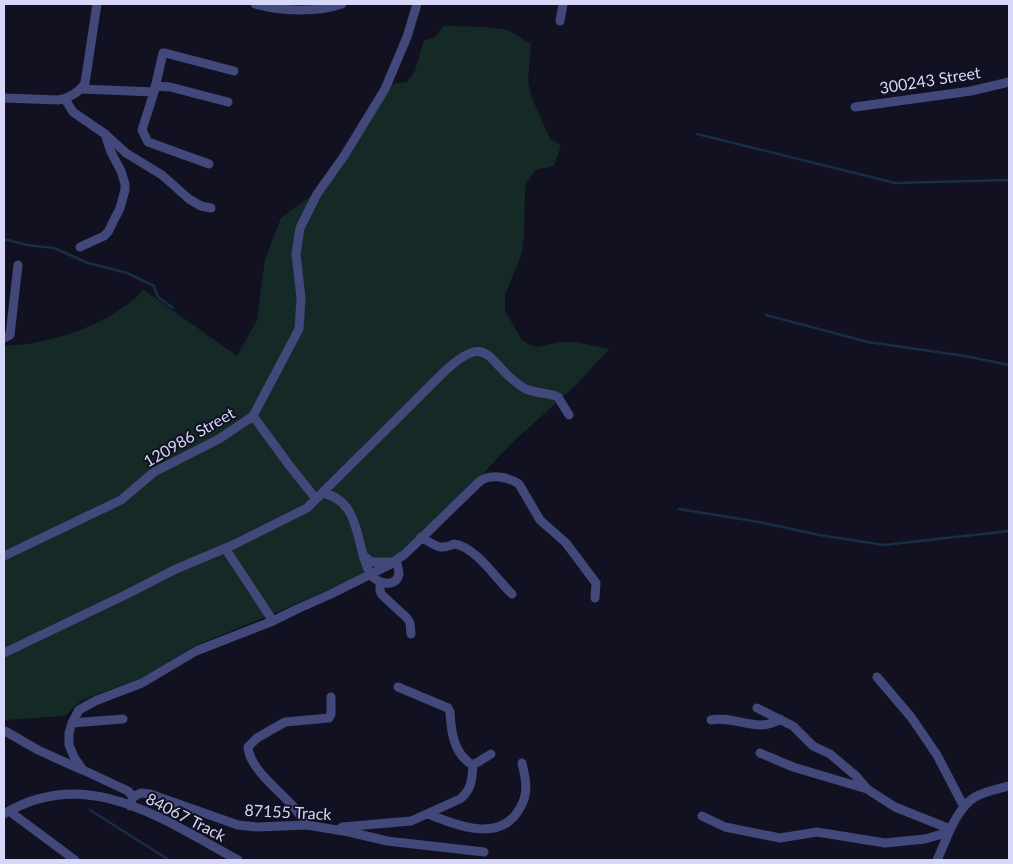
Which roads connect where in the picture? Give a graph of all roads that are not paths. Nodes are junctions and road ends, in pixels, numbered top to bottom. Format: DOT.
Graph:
graph roads {
  1 [pos="97,4"];
  2 [pos="256,4"];
  3 [pos="342,4"];
  4 [pos="416,4"];
  5 [pos="563,4"];
  6 [pos="302,7"];
  7 [pos="560,21"];
  8 [pos="234,71"];
  9 [pos="1009,82"];
  10 [pos="82,89"];
  11 [pos="155,89"];
  12 [pos="4,98"];
  13 [pos="64,99"];
  14 [pos="228,102"];
  15 [pos="855,107"];
  16 [pos="105,134"];
  17 [pos="209,164"];
  18 [pos="211,208"];
  19 [pos="80,247"];
  20 [pos="18,265"];
  21 [pos="4,338"];
  22 [pos="569,415"];
  23 [pos="253,416"];
  24 [pos="320,496"];
  25 [pos="421,537"];
  26 [pos="224,548"];
  27 [pos="363,555"];
  28 [pos="4,556"];
  29 [pos="395,562"];
  30 [pos="371,575"];
  31 [pos="380,582"];
  32 [pos="512,594"];
  33 [pos="595,598"];
  34 [pos="273,621"];
  35 [pos="411,634"];
  36 [pos="4,653"];
  37 [pos="877,677"];
  38 [pos="398,687"];
  39 [pos="331,697"];
  40 [pos="757,708"];
  41 [pos="123,719"];
  42 [pos="780,719"];
  43 [pos="711,720"];
  44 [pos="72,723"];
  45 [pos="5,731"];
  46 [pos="760,753"];
  47 [pos="491,754"];
  48 [pos="522,763"];
  49 [pos="473,765"];
  50 [pos="82,770"];
  51 [pos="1009,786"];
  52 [pos="867,789"];
  53 [pos="132,801"];
  54 [pos="964,807"];
  55 [pos="6,812"];
  56 [pos="429,813"];
  57 [pos="702,816"];
  58 [pos="307,825"];
  59 [pos="326,828"];
  60 [pos="950,830"];
  61 [pos="484,852"];
  62 [pos="75,860"];
  63 [pos="238,860"];
  64 [pos="937,860"];
  1 -- 10 [label="street"];
  2 -- 6 [label="street"];
  3 -- 6 [label="street"];
  4 -- 23 [label="street, 120986 Street"];
  5 -- 7 [label="street"];
  8 -- 11 [label="street"];
  9 -- 15 [label="street, 300243 Street"];
  10 -- 11 [label="street"];
  10 -- 13 [label="street"];
  11 -- 14 [label="street"];
  11 -- 17 [label="street"];
  12 -- 13 [label="street"];
  13 -- 16 [label="street"];
  16 -- 18 [label="street"];
  16 -- 19 [label="street"];
  20 -- 21 [label="street"];
  22 -- 24 [label="street"];
  23 -- 24 [label="street"];
  23 -- 28 [label="street, 120986 Street"];
  24 -- 26 [label="street"];
  24 -- 27 [label="street"];
  25 -- 29 [label="street"];
  25 -- 32 [label="street"];
  25 -- 33 [label="street"];
  26 -- 34 [label="street"];
  26 -- 36 [label="street"];
  27 -- 29 [label="street"];
  27 -- 30 [label="street"];
  29 -- 30 [label="street"];
  29 -- 31 [label="street"];
  30 -- 31 [label="street"];
  30 -- 34 [label="street"];
  31 -- 35 [label="street"];
  34 -- 44 [label="street"];
  37 -- 54 [label="street"];
  38 -- 49 [label="street"];
  39 -- 58 [label="street"];
  40 -- 42 [label="street"];
  41 -- 44 [label="street"];
  42 -- 43 [label="street"];
  42 -- 52 [label="street"];
  44 -- 50 [label="street"];
  45 -- 50 [label="street"];
  46 -- 52 [label="street"];
  47 -- 49 [label="street"];
  48 -- 56 [label="street"];
  49 -- 56 [label="street"];
  50 -- 53 [label="street"];
  51 -- 54 [label="street"];
  52 -- 60 [label="street"];
  53 -- 55 [label="street, 84067 Track"];
  53 -- 58 [label="street, 87155 Track"];
  53 -- 63 [label="street, 84067 Track"];
  54 -- 60 [label="street"];
  55 -- 62 [label="street"];
  56 -- 59 [label="street"];
  57 -- 60 [label="street"];
  58 -- 59 [label="street, 87155 Track"];
  59 -- 61 [label="street, 87155 Track"];
  60 -- 64 [label="street"];
}
